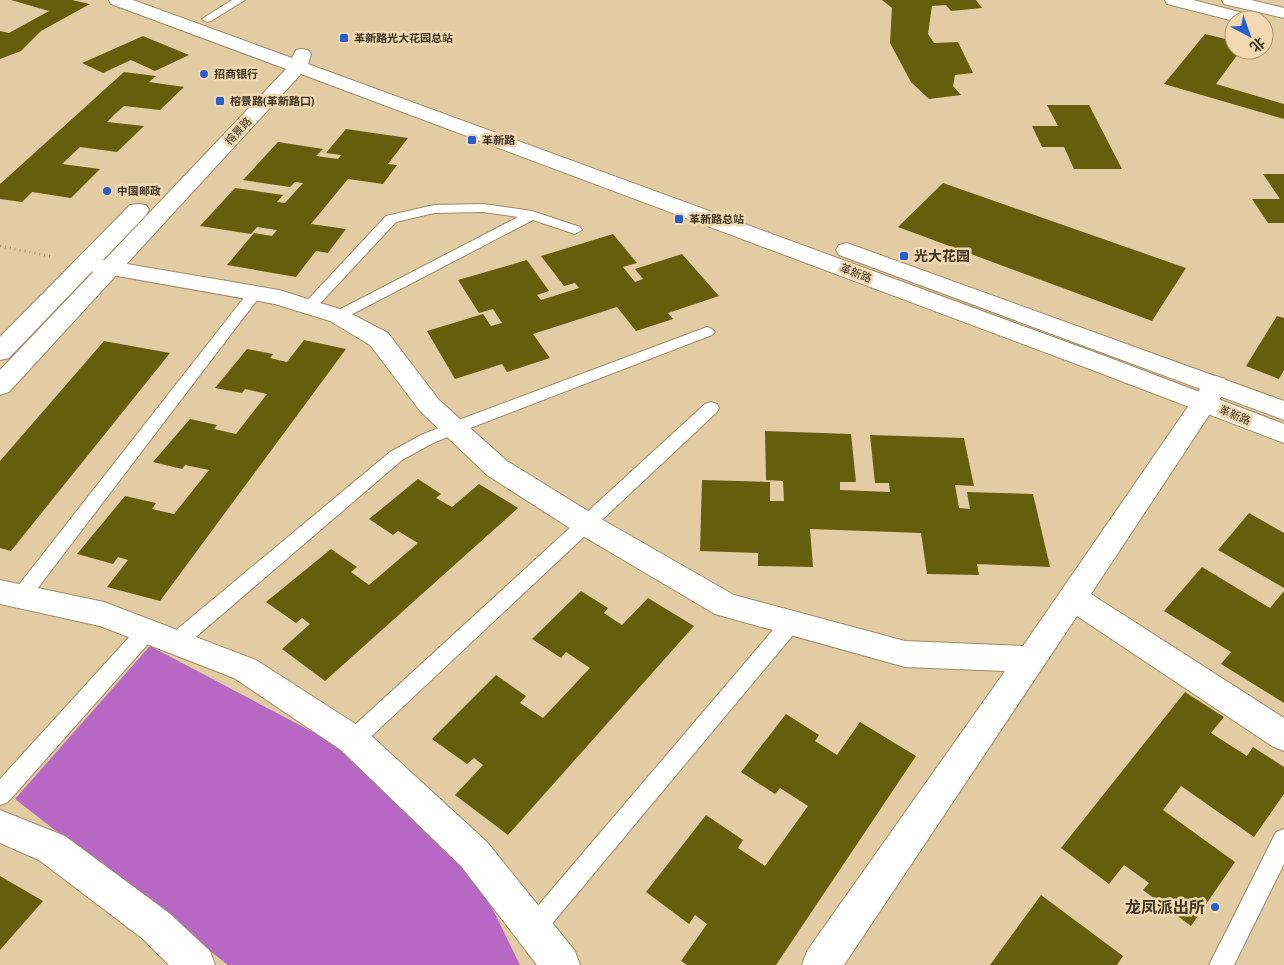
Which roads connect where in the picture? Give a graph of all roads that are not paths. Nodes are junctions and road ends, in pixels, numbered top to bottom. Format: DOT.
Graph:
graph roads {
  1 [pos="116,0"];
  2 [pos="157,0"];
  3 [pos="240,0"];
  4 [pos="1173,0"];
  5 [pos="1230,0"];
  6 [pos="1224,13"];
  7 [pos="1284,13"];
  8 [pos="207,18"];
  9 [pos="294,61"];
  10 [pos="532,215"];
  11 [pos="575,230"];
  12 [pos="98,266"];
  13 [pos="255,293"];
  14 [pos="309,307"];
  15 [pos="338,316"];
  16 [pos="707,332"];
  17 [pos="0,352"];
  18 [pos="0,386"];
  19 [pos="1210,394"];
  20 [pos="711,408"];
  21 [pos="1284,412"];
  22 [pos="454,428"];
  23 [pos="1284,434"];
  24 [pos="586,524"];
  25 [pos="10,594"];
  26 [pos="1072,598"];
  27 [pos="791,622"];
  28 [pos="162,636"];
  29 [pos="1031,659"];
  30 [pos="1284,736"];
  31 [pos="352,740"];
  32 [pos="0,795"];
  33 [pos="0,826"];
  34 [pos="1284,840"];
  35 [pos="533,929"];
  36 [pos="196,965"];
  37 [pos="561,965"];
  38 [pos="821,965"];
  39 [pos="1221,965"];
  1 -- 9 [label="street, 革新路"];
  2 -- 8 [label="street, 革新路"];
  3 -- 8 [label="lane"];
  4 -- 6 [label="street"];
  5 -- 7 [label="street"];
  8 -- 9 [label="street, 革新路"];
  9 -- 12 [label="street, 榕景路"];
  9 -- 19 [label="street, 革新路"];
  10 -- 11 [label="lane"];
  10 -- 14 [label="lane"];
  10 -- 15 [label="lane"];
  12 -- 13 [label="street"];
  12 -- 17 [label="street, 榕景路"];
  12 -- 18 [label="street, 榕景路"];
  13 -- 14 [label="street"];
  13 -- 25 [label="lane"];
  14 -- 15 [label="street"];
  15 -- 22 [label="street"];
  16 -- 22 [label="lane"];
  19 -- 21 [label="street, 革新路"];
  19 -- 23 [label="street, 革新路"];
  19 -- 26 [label="street"];
  20 -- 24 [label="lane"];
  22 -- 24 [label="street"];
  22 -- 28 [label="lane"];
  24 -- 27 [label="street"];
  24 -- 31 [label="lane"];
  25 -- 28 [label="street"];
  26 -- 29 [label="street"];
  26 -- 30 [label="street"];
  27 -- 29 [label="street"];
  27 -- 35 [label="lane"];
  28 -- 31 [label="street"];
  28 -- 32 [label="lane"];
  29 -- 38 [label="street"];
  31 -- 35 [label="street"];
  33 -- 36 [label="street"];
  34 -- 39 [label="lane"];
  35 -- 37 [label="street"];
}
